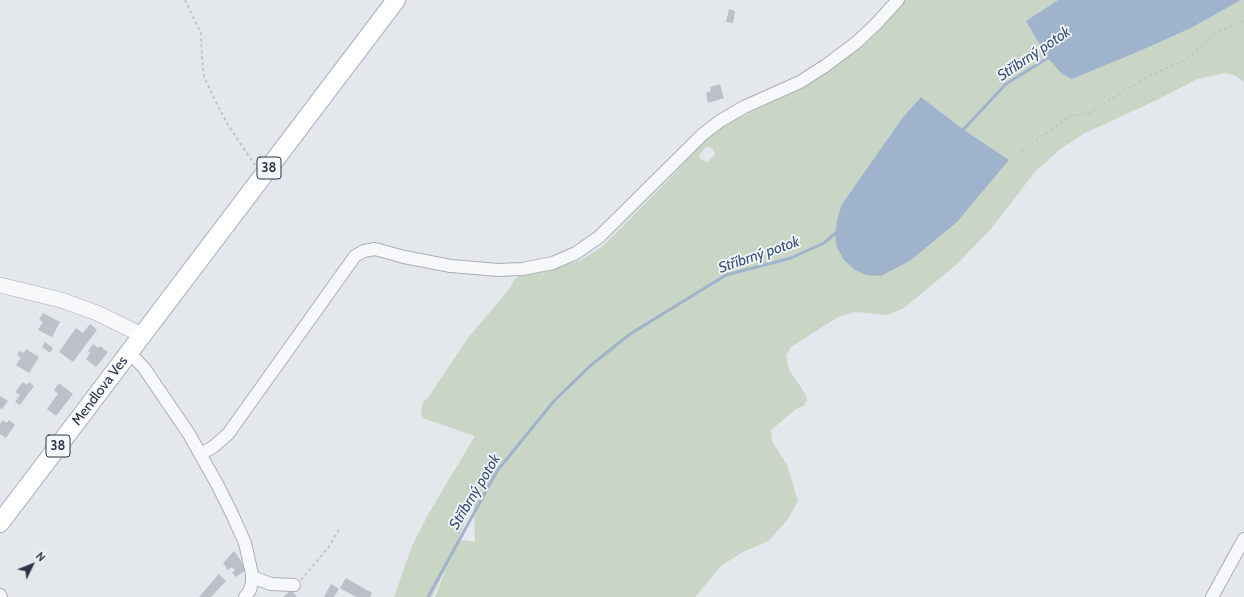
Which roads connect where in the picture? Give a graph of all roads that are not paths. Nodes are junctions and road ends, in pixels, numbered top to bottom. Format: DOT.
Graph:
graph roads {
  1 [pos="396,0"];
  2 [pos="898,0"];
  3 [pos="0,285"];
  4 [pos="142,335"];
  5 [pos="129,352"];
  6 [pos="201,454"];
  7 [pos="0,523"];
  8 [pos="1244,538"];
  9 [pos="252,577"];
  10 [pos="294,585"];
  11 [pos="245,597"];
  12 [pos="1212,597"];
  1 -- 4 [label="main road, 38"];
  2 -- 6 [label="street"];
  3 -- 4 [label="street"];
  4 -- 5 [label="main road, Mendlova Ves / 38"];
  5 -- 6 [label="street"];
  5 -- 7 [label="main road, Mendlova Ves / 38"];
  6 -- 9 [label="street"];
  8 -- 12 [label="street"];
  9 -- 10 [label="street"];
  9 -- 11 [label="street"];
}
